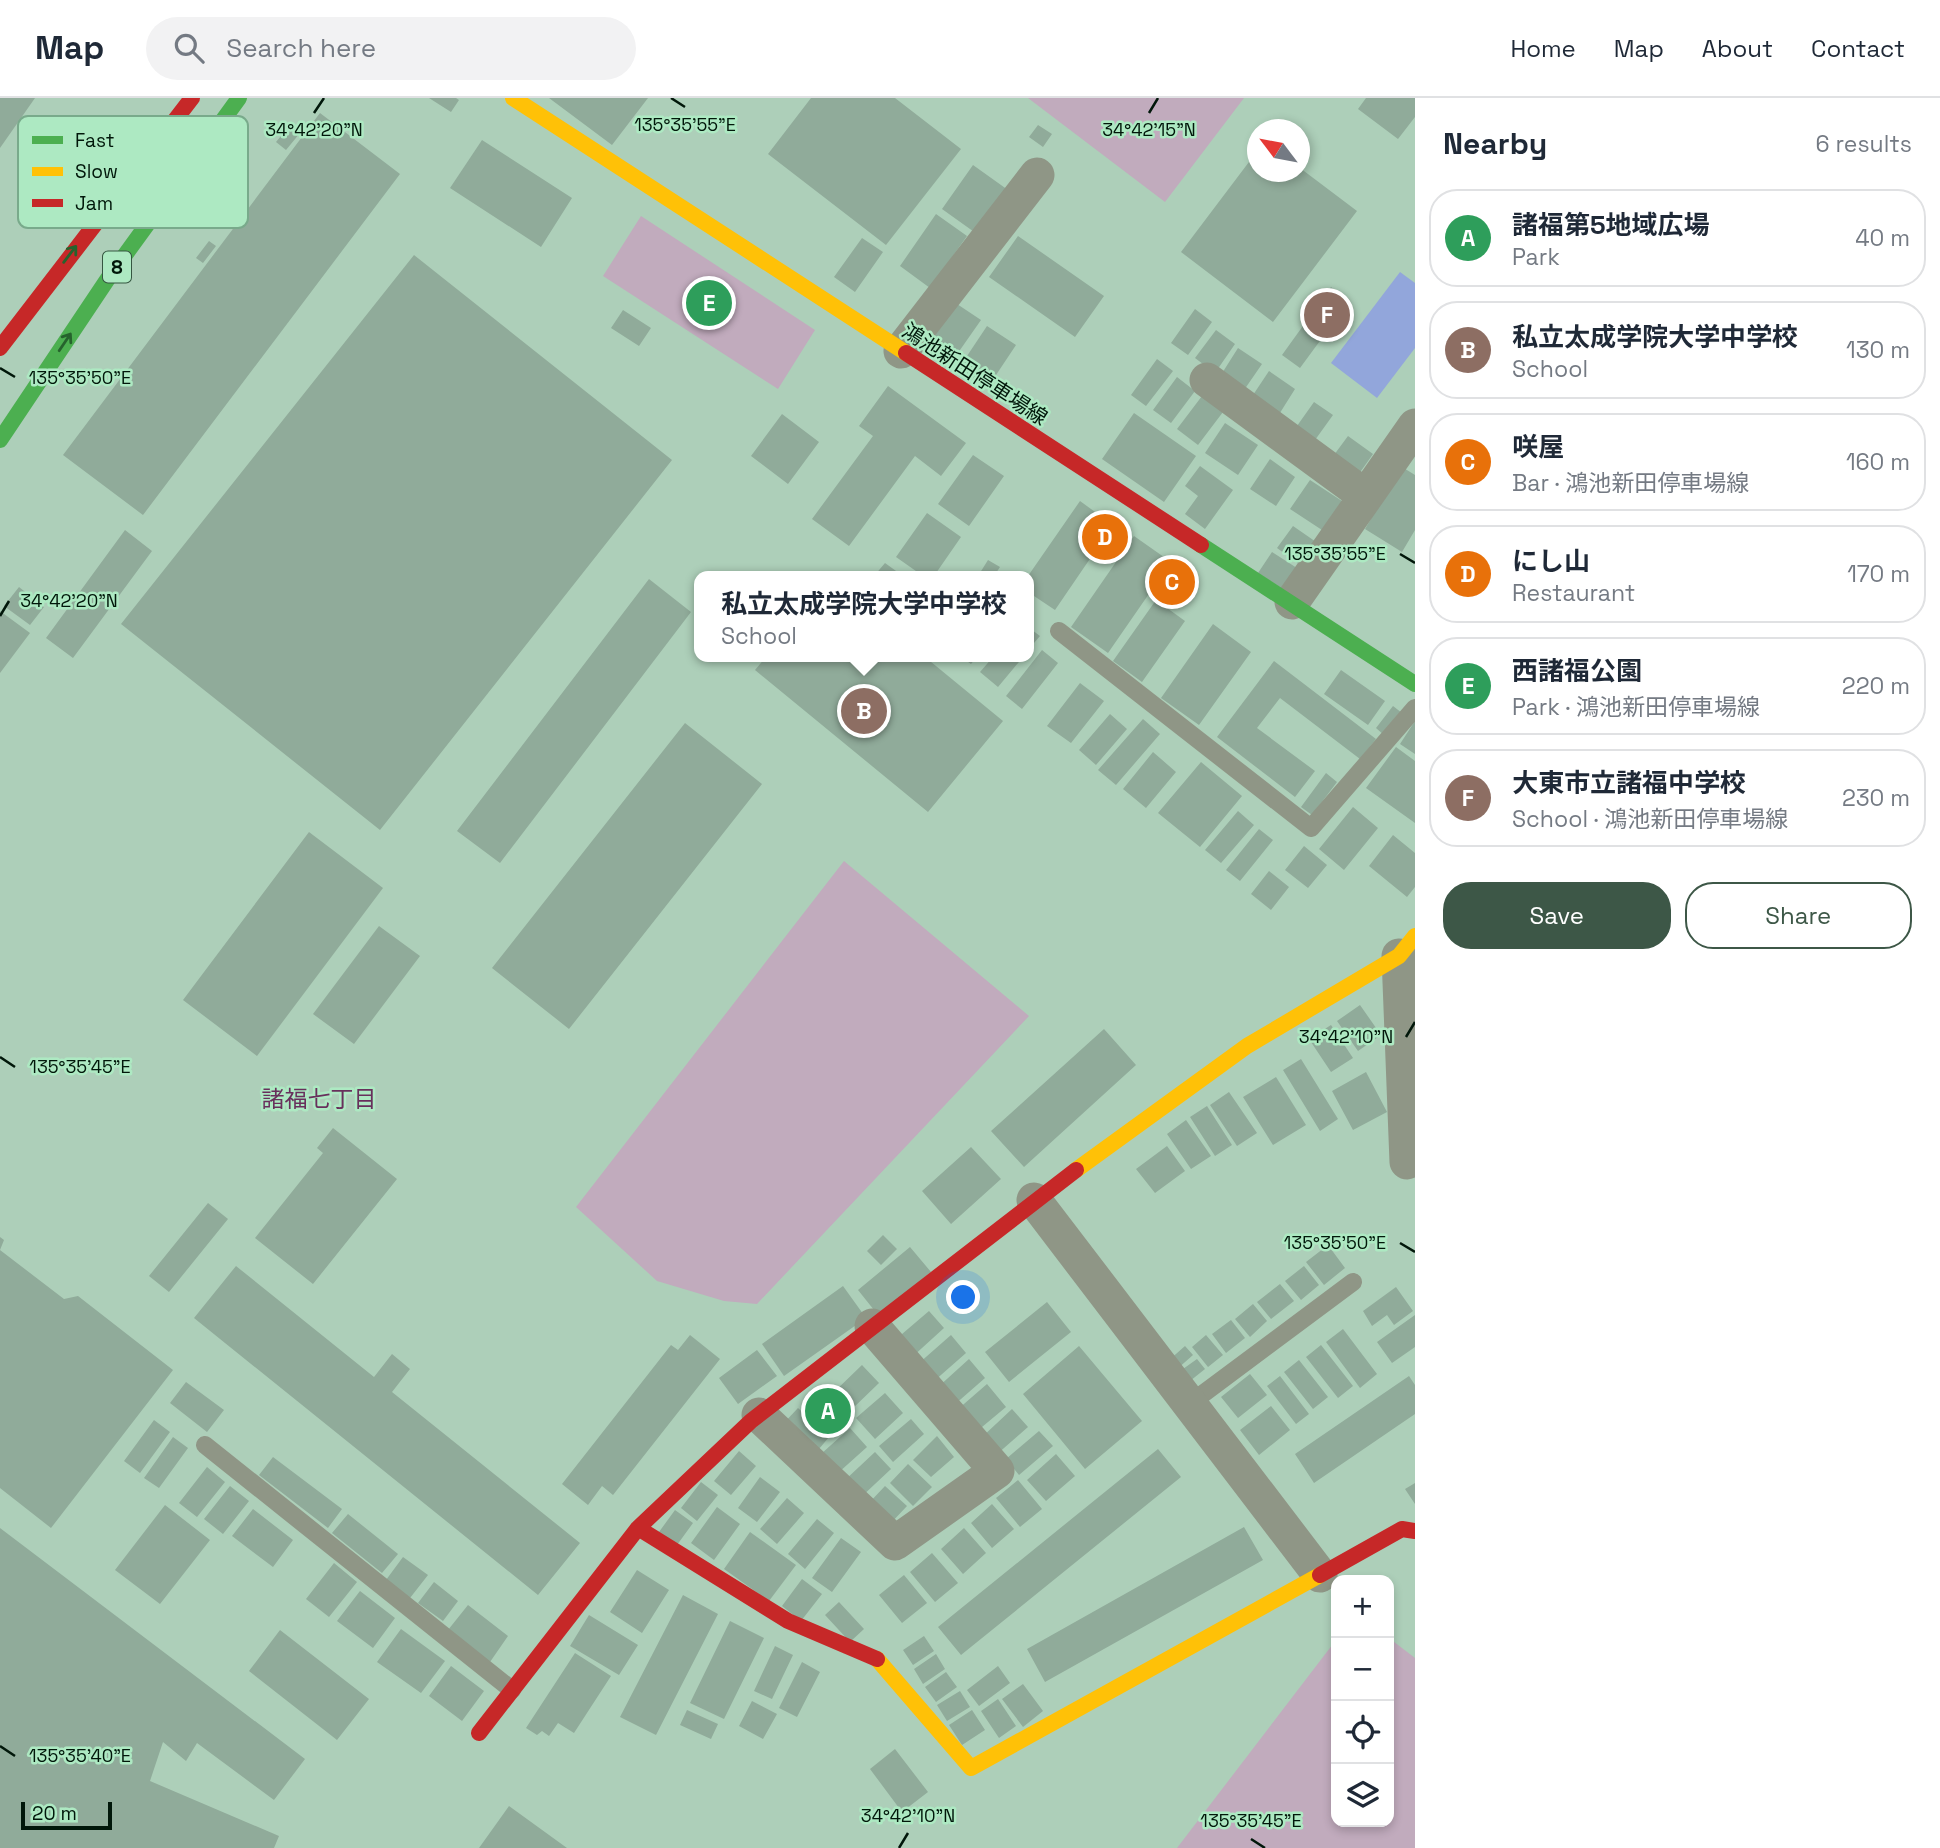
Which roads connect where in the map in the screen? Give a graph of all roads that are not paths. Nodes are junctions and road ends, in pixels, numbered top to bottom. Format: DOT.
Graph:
graph roads {
  1 [pos="192,98"];
  2 [pos="239,98"];
  3 [pos="513,98"];
  4 [pos="178,116"];
  5 [pos="226,116"];
  6 [pos="1037,175"];
  7 [pos="92,228"];
  8 [pos="145,228"];
  9 [pos="0,348"];
  10 [pos="901,351"];
  11 [pos="1207,380"];
  12 [pos="1415,426"];
  13 [pos="0,440"];
  14 [pos="1364,495"];
  15 [pos="1292,603"];
  16 [pos="1059,631"];
  17 [pos="1415,684"];
  18 [pos="1415,708"];
  19 [pos="1407,946"];
  20 [pos="1415,1157"];
  21 [pos="1034,1200"];
  22 [pos="1353,1282"];
  23 [pos="872,1326"];
  24 [pos="1188,1405"];
  25 [pos="759,1415"];
  26 [pos="205,1445"];
  27 [pos="638,1528"];
  28 [pos="1415,1531"];
  29 [pos="1320,1575"];
  30 [pos="512,1690"];
  31 [pos="479,1733"];
  4 -- 1 [label="street, 8, one-way"];
  5 -- 2 [label="street, 8, one-way"];
  3 -- 10 [label="street, 鴻池新田停車場線"];
  6 -- 10 [label="street"];
  9 -- 7 [label="street, 8, one-way"];
  13 -- 8 [label="street, 8, one-way"];
  10 -- 15 [label="street, 鴻池新田停車場線"];
  11 -- 14 [label="street"];
  12 -- 14 [label="street"];
  14 -- 15 [label="street"];
  15 -- 17 [label="street, 鴻池新田停車場線"];
  16 -- 18 [label="lane"];
  19 -- 20 [label="street"];
  19 -- 21 [label="street"];
  21 -- 23 [label="street"];
  21 -- 24 [label="street"];
  22 -- 24 [label="lane"];
  23 -- 25 [label="street"];
  23 -- 25 [label="street"];
  24 -- 29 [label="street"];
  25 -- 27 [label="street"];
  26 -- 30 [label="lane"];
  27 -- 29 [label="street"];
  27 -- 30 [label="street"];
  28 -- 29 [label="street"];
  30 -- 31 [label="street"];
}
